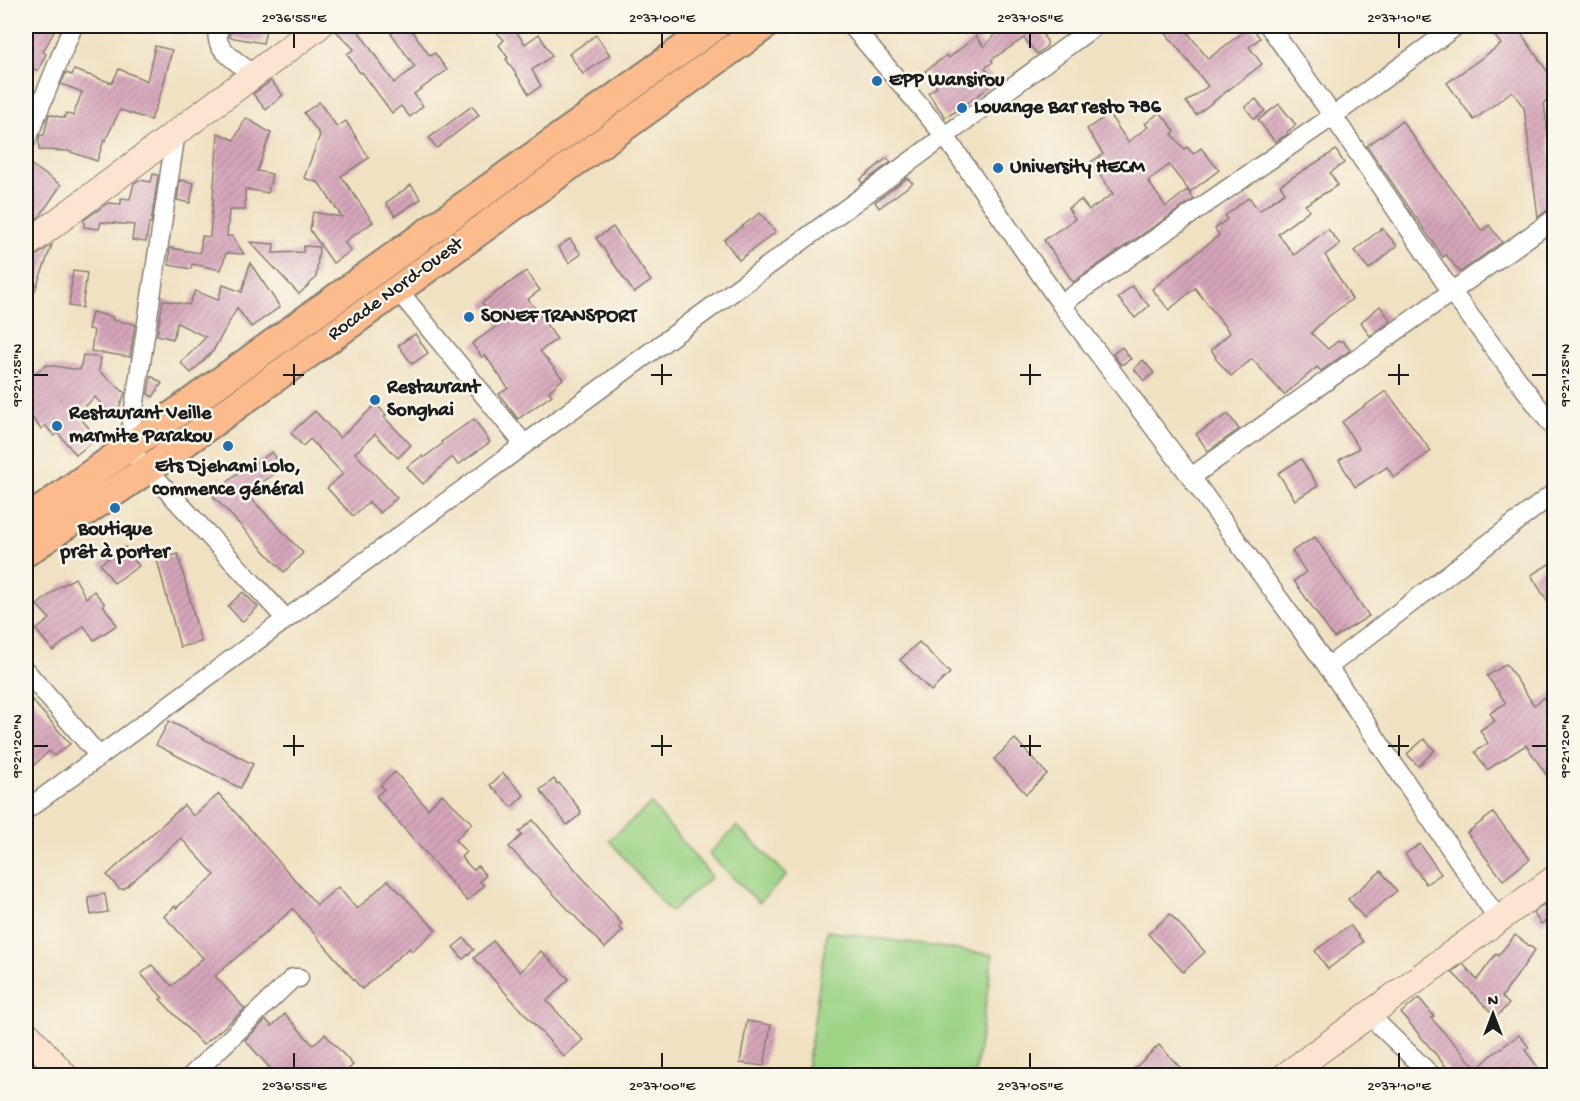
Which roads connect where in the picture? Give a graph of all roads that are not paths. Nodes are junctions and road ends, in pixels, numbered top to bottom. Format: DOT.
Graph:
graph roads {
  1 [pos="73,26"];
  2 [pos="220,26"];
  3 [pos="319,26"];
  4 [pos="715,26"];
  5 [pos="764,26"];
  6 [pos="852,26"];
  7 [pos="1095,26"];
  8 [pos="1269,26"];
  9 [pos="1456,26"];
  10 [pos="253,74"];
  11 [pos="1333,116"];
  12 [pos="176,132"];
  13 [pos="945,136"];
  14 [pos="26,141"];
  15 [pos="1554,219"];
  16 [pos="26,245"];
  17 [pos="397,289"];
  18 [pos="1451,291"];
  19 [pos="1062,304"];
  20 [pos="1554,428"];
  21 [pos="524,444"];
  22 [pos="128,448"];
  23 [pos="148,469"];
  24 [pos="1191,477"];
  25 [pos="1554,493"];
  26 [pos="26,521"];
  27 [pos="26,552"];
  28 [pos="286,619"];
  29 [pos="1328,667"];
  30 [pos="26,671"];
  31 [pos="99,756"];
  32 [pos="26,810"];
  33 [pos="1554,879"];
  34 [pos="1498,919"];
  35 [pos="299,978"];
  36 [pos="1368,1014"];
  37 [pos="26,1033"];
  38 [pos="65,1076"];
  39 [pos="191,1076"];
  40 [pos="1285,1076"];
  41 [pos="1431,1076"];
  1 -- 14 [label="street"];
  2 -- 10 [label="street"];
  3 -- 10 [label="street"];
  4 -- 22 [label="main road, Rocade Nord-Ouest"];
  5 -- 17 [label="main road, Rocade Nord-Ouest"];
  6 -- 13 [label="street"];
  7 -- 13 [label="street"];
  8 -- 11 [label="street"];
  9 -- 11 [label="street"];
  10 -- 12 [label="street"];
  11 -- 18 [label="street"];
  11 -- 19 [label="street"];
  12 -- 16 [label="street"];
  12 -- 22 [label="street"];
  13 -- 19 [label="street"];
  13 -- 21 [label="street"];
  15 -- 18 [label="street"];
  17 -- 21 [label="street"];
  17 -- 23 [label="main road, Rocade Nord-Ouest"];
  18 -- 20 [label="street"];
  18 -- 24 [label="street"];
  19 -- 24 [label="street"];
  21 -- 28 [label="street"];
  22 -- 23 [label="street"];
  22 -- 26 [label="main road, Rocade Nord-Ouest"];
  23 -- 27 [label="main road, Rocade Nord-Ouest"];
  23 -- 28 [label="street"];
  24 -- 29 [label="street"];
  25 -- 29 [label="street"];
  28 -- 31 [label="street"];
  29 -- 34 [label="street"];
  30 -- 31 [label="street"];
  31 -- 32 [label="street"];
  33 -- 34 [label="street"];
  34 -- 36 [label="street"];
  35 -- 39 [label="street"];
  36 -- 40 [label="street"];
  36 -- 41 [label="street"];
  37 -- 38 [label="street"];
}
